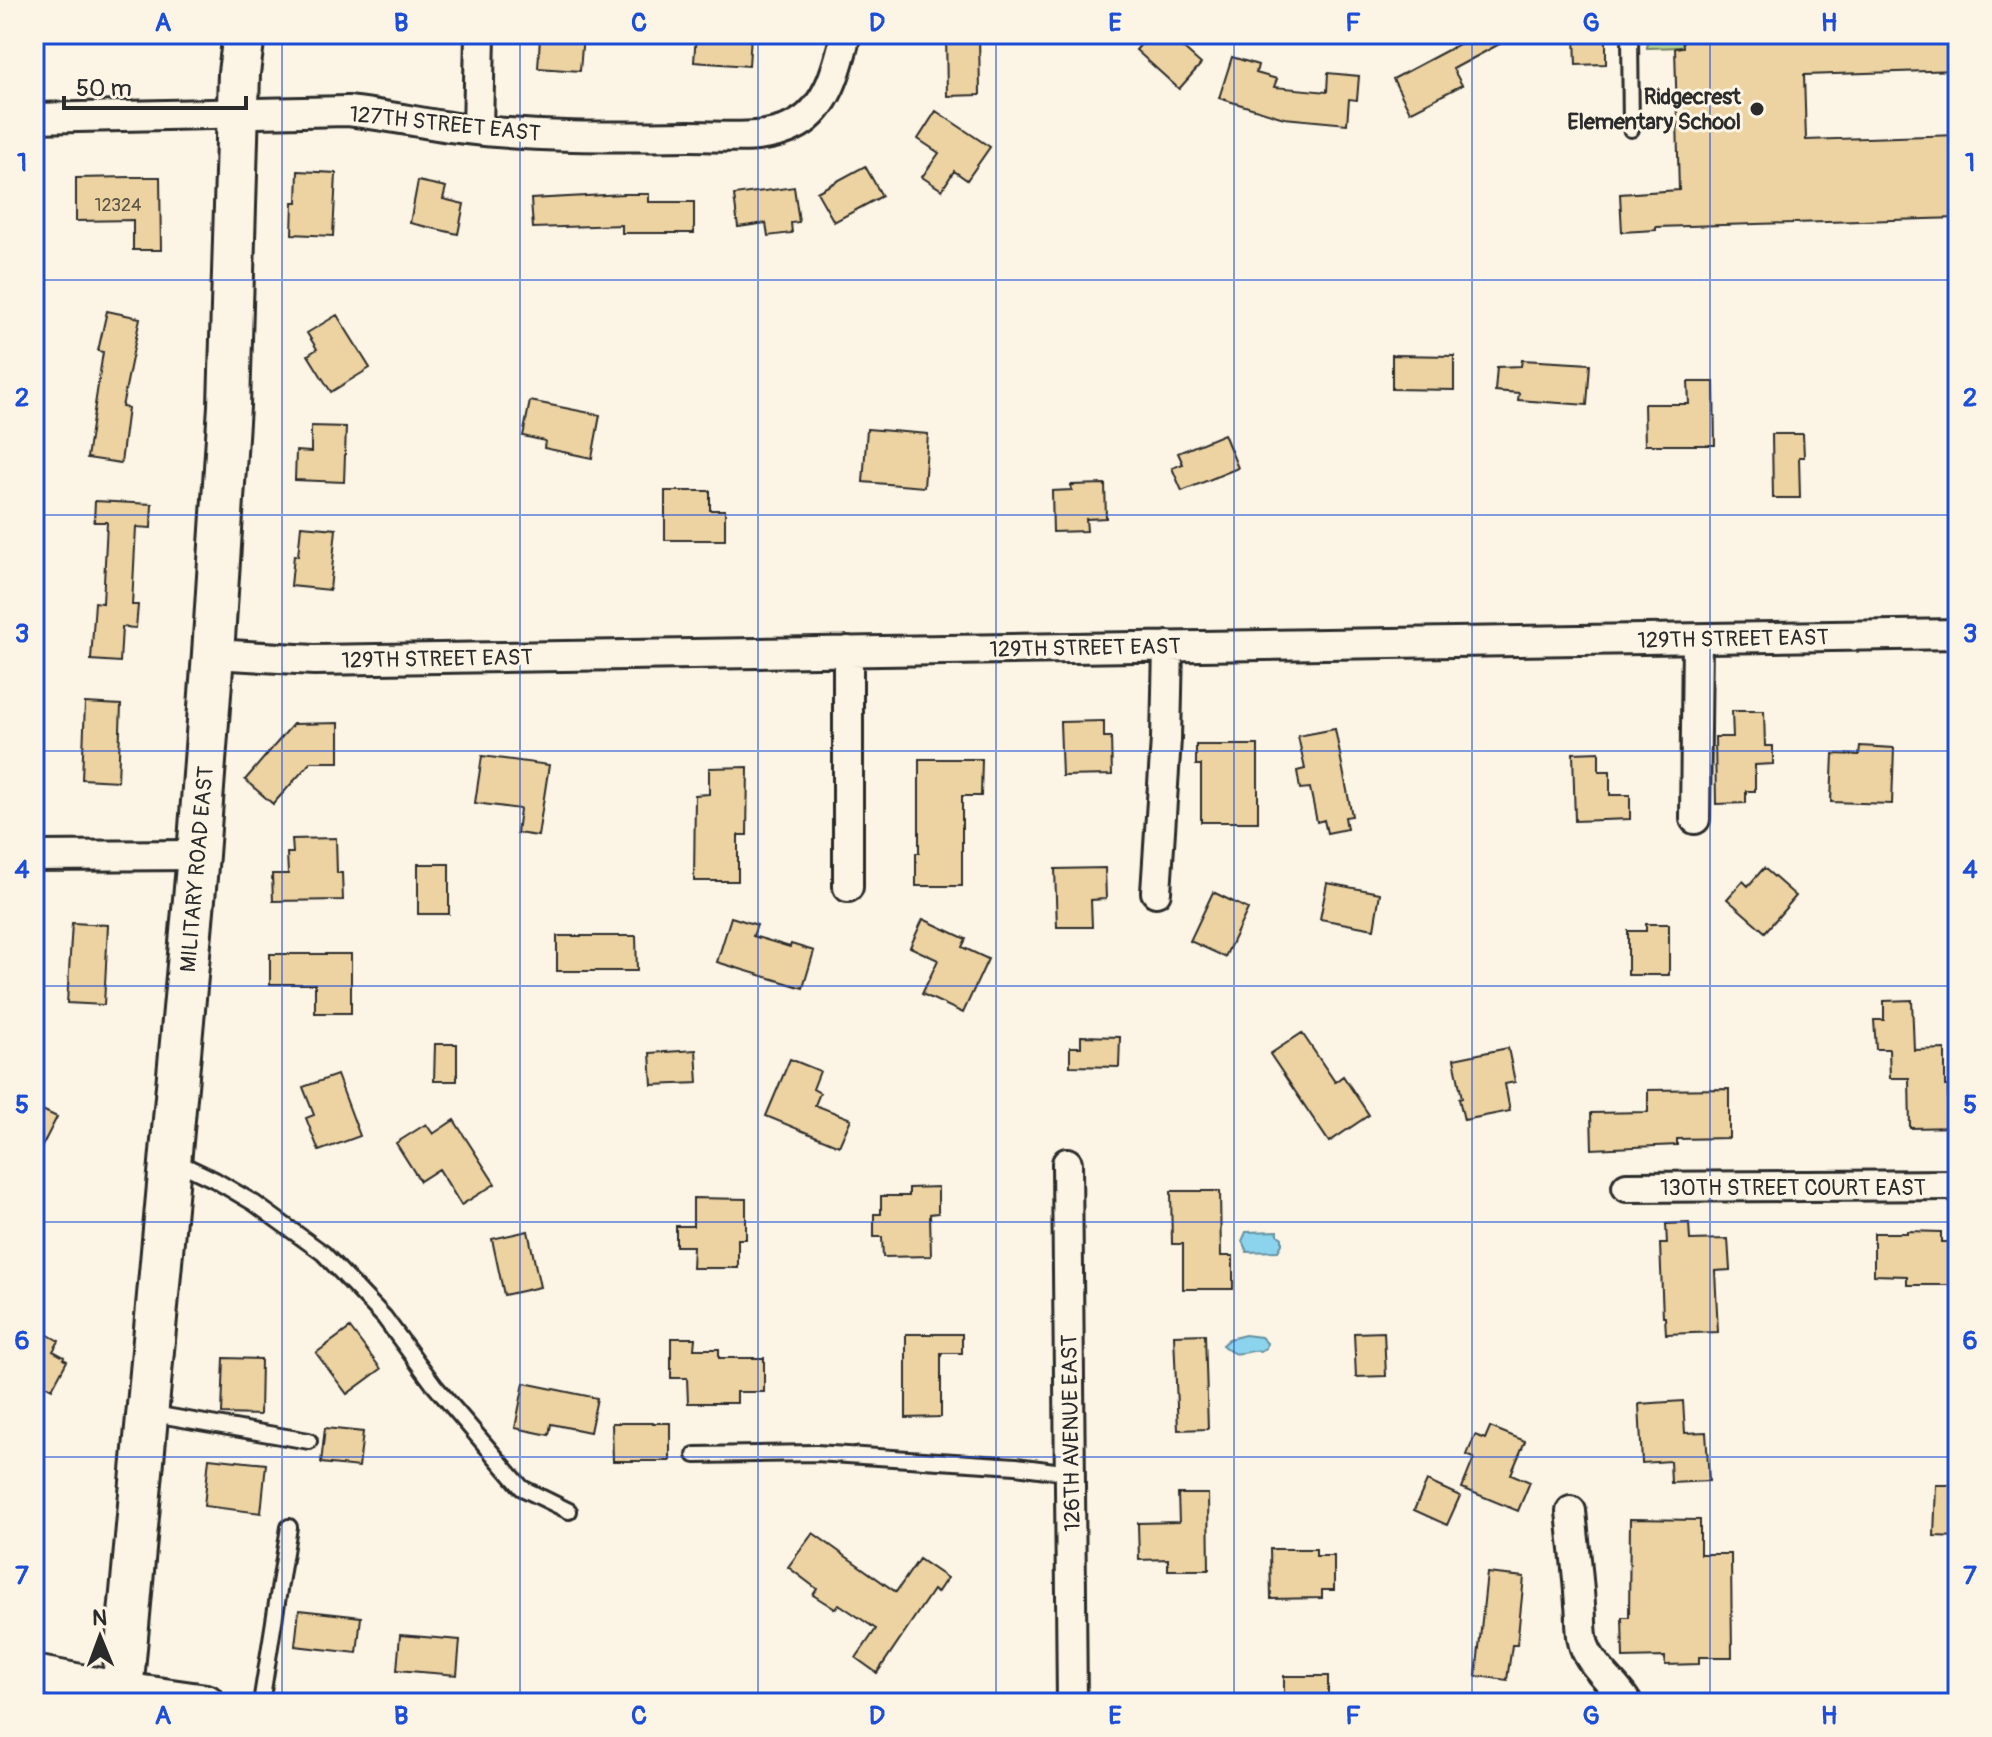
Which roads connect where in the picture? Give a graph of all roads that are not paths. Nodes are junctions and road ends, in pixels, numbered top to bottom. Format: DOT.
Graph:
graph roads {
  1 [pos="244,34"];
  2 [pos="480,34"];
  3 [pos="846,34"];
  4 [pos="1630,34"];
  5 [pos="239,113"];
  6 [pos="34,118"];
  7 [pos="1631,129"];
  8 [pos="478,130"];
  9 [pos="1958,634"];
  10 [pos="1697,639"];
  11 [pos="1168,646"];
  12 [pos="848,651"];
  13 [pos="213,654"];
  14 [pos="1695,819"];
  15 [pos="198,855"];
  16 [pos="34,856"];
  17 [pos="848,887"];
  18 [pos="1156,892"];
  19 [pos="171,1159"];
  20 [pos="1067,1163"];
  21 [pos="1958,1185"];
  22 [pos="1627,1187"];
  23 [pos="148,1413"];
  24 [pos="309,1441"];
  25 [pos="695,1455"];
  26 [pos="1070,1473"];
  27 [pos="569,1511"];
  28 [pos="1571,1511"];
  29 [pos="289,1527"];
  30 [pos="34,1674"];
  31 [pos="122,1697"];
  32 [pos="206,1703"];
  33 [pos="261,1703"];
  34 [pos="1072,1703"];
  35 [pos="1627,1703"];
  1 -- 5 [label="main road, MILITARY ROAD EAST"];
  2 -- 8 [label="street"];
  3 -- 8 [label="street, 127TH STREET EAST"];
  4 -- 7 [label="lane"];
  5 -- 6 [label="street, 127TH STREET EAST"];
  5 -- 8 [label="street, 127TH STREET EAST"];
  5 -- 13 [label="main road, MILITARY ROAD EAST"];
  9 -- 10 [label="street, 129TH STREET EAST"];
  10 -- 11 [label="street, 129TH STREET EAST"];
  10 -- 14 [label="street"];
  11 -- 12 [label="street, 129TH STREET EAST"];
  11 -- 18 [label="street"];
  12 -- 13 [label="street, 129TH STREET EAST"];
  12 -- 17 [label="street"];
  13 -- 15 [label="main road, MILITARY ROAD EAST"];
  15 -- 16 [label="street"];
  15 -- 19 [label="main road, MILITARY ROAD EAST"];
  19 -- 23 [label="main road, MILITARY ROAD EAST"];
  19 -- 27 [label="lane"];
  20 -- 26 [label="street, 126TH AVENUE EAST"];
  21 -- 22 [label="street, 130TH STREET COURT EAST"];
  23 -- 24 [label="lane"];
  23 -- 31 [label="main road, MILITARY ROAD EAST"];
  25 -- 26 [label="lane"];
  26 -- 34 [label="street, 126TH AVENUE EAST"];
  28 -- 35 [label="street"];
  29 -- 33 [label="lane"];
  30 -- 31 [label="street"];
  31 -- 32 [label="street"];
}
